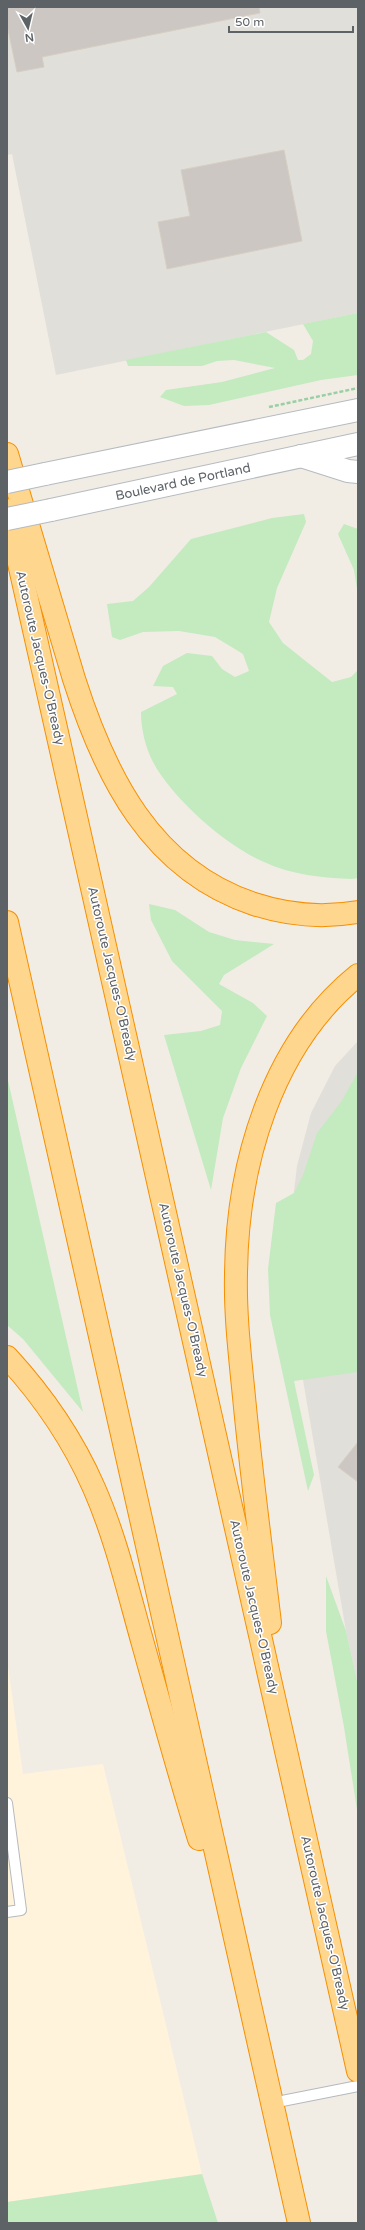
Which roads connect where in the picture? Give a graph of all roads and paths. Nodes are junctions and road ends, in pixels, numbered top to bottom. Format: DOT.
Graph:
graph roads {
  1 [pos="358,410"];
  2 [pos="358,444"];
  3 [pos="7,454"];
  4 [pos="300,456"];
  5 [pos="358,472"];
  6 [pos="7,482"];
  7 [pos="7,510"];
  8 [pos="7,519"];
  9 [pos="358,912"];
  10 [pos="7,922"];
  11 [pos="358,975"];
  12 [pos="7,1357"];
  13 [pos="284,1739"];
  14 [pos="7,1803"];
  15 [pos="7,1912"];
  16 [pos="254,2022"];
  17 [pos="358,2071"];
  18 [pos="358,2086"];
  19 [pos="272,2103"];
  20 [pos="299,2223"];
  1 -- 6 [label="main road, bridge"];
  2 -- 4 [label="main road, Boulevard de Portland"];
  3 -- 9 [label="highway"];
  4 -- 5 [label="main road"];
  4 -- 8 [label="main road, Boulevard de Portland, bridge"];
  7 -- 13 [label="highway, Autoroute Jacques-O'Bready"];
  10 -- 16 [label="highway"];
  11 -- 13 [label="highway"];
  12 -- 16 [label="highway"];
  13 -- 17 [label="highway, Autoroute Jacques-O'Bready"];
  14 -- 15 [label="lane"];
  16 -- 19 [label="highway"];
  18 -- 19 [label="lane"];
  19 -- 20 [label="highway"];
}
